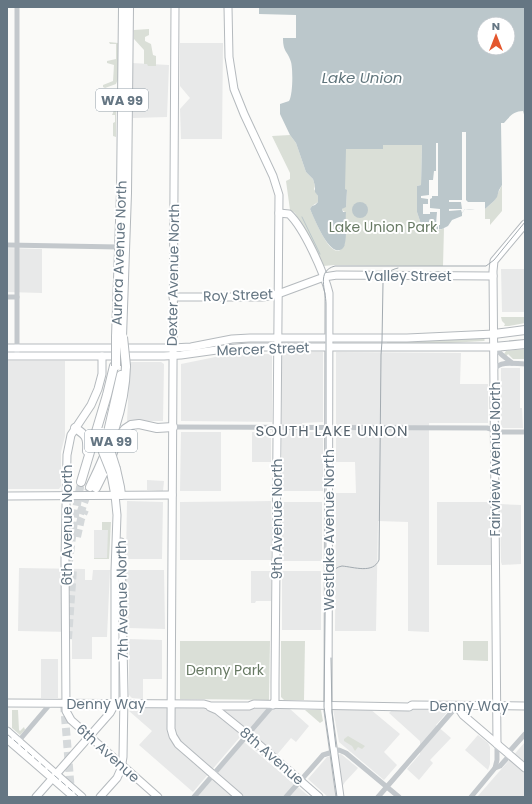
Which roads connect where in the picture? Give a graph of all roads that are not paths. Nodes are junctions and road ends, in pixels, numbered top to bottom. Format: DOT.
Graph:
graph roads {
  1 [pos="17,7"];
  2 [pos="123,7"];
  3 [pos="129,7"];
  4 [pos="175,7"];
  5 [pos="228,7"];
  6 [pos="279,215"];
  7 [pos="525,224"];
  8 [pos="17,245"];
  9 [pos="7,246"];
  10 [pos="119,247"];
  11 [pos="493,276"];
  12 [pos="324,277"];
  13 [pos="278,294"];
  14 [pos="7,297"];
  15 [pos="17,297"];
  16 [pos="120,297"];
  17 [pos="173,297"];
  18 [pos="525,330"];
  19 [pos="494,334"];
  20 [pos="121,336"];
  21 [pos="278,338"];
  22 [pos="329,338"];
  23 [pos="524,344"];
  24 [pos="278,347"];
  25 [pos="329,347"];
  26 [pos="494,347"];
  27 [pos="7,348"];
  28 [pos="41,348"];
  29 [pos="17,352"];
  30 [pos="172,352"];
  31 [pos="7,356"];
  32 [pos="102,356"];
  33 [pos="512,363"];
  34 [pos="525,364"];
  35 [pos="119,366"];
  36 [pos="494,369"];
  37 [pos="173,427"];
  38 [pos="277,427"];
  39 [pos="329,427"];
  40 [pos="75,428"];
  41 [pos="495,430"];
  42 [pos="525,432"];
  43 [pos="86,463"];
  44 [pos="81,482"];
  45 [pos="67,495"];
  46 [pos="118,495"];
  47 [pos="172,495"];
  48 [pos="7,496"];
  49 [pos="7,703"];
  50 [pos="51,703"];
  51 [pos="66,703"];
  52 [pos="119,704"];
  53 [pos="171,704"];
  54 [pos="204,704"];
  55 [pos="254,704"];
  56 [pos="273,705"];
  57 [pos="328,705"];
  58 [pos="221,706"];
  59 [pos="457,706"];
  60 [pos="497,706"];
  61 [pos="525,706"];
  62 [pos="224,716"];
  63 [pos="7,731"];
  64 [pos="525,734"];
  65 [pos="248,735"];
  66 [pos="89,736"];
  67 [pos="7,739"];
  68 [pos="17,743"];
  69 [pos="334,751"];
  70 [pos="506,752"];
  71 [pos="122,765"];
  72 [pos="495,768"];
  73 [pos="525,768"];
  74 [pos="213,774"];
  75 [pos="54,776"];
  76 [pos="300,781"];
  77 [pos="386,787"];
  78 [pos="36,797"];
  79 [pos="74,797"];
  80 [pos="82,797"];
  81 [pos="100,797"];
  82 [pos="158,797"];
  83 [pos="194,797"];
  84 [pos="239,797"];
  85 [pos="286,797"];
  86 [pos="319,797"];
  87 [pos="340,797"];
  88 [pos="378,797"];
  89 [pos="399,797"];
  90 [pos="471,797"];
  1 -- 8 [label="street"];
  2 -- 10 [label="highway, Aurora Avenue North / WA 99"];
  3 -- 16 [label="highway, Aurora Avenue North / WA 99"];
  4 -- 17 [label="main road, Dexter Avenue North"];
  5 -- 6 [label="main road"];
  6 -- 12 [label="main road, Westlake Avenue North"];
  6 -- 13 [label="main road, 9th Avenue North"];
  7 -- 11 [label="main road, Fairview Avenue North"];
  8 -- 9 [label="street"];
  8 -- 10 [label="street"];
  8 -- 15 [label="street"];
  10 -- 16 [label="highway, Aurora Avenue North / WA 99"];
  11 -- 12 [label="main road, Valley Street"];
  11 -- 19 [label="main road, Fairview Avenue North"];
  12 -- 13 [label="main road, Roy Street"];
  12 -- 22 [label="main road, Westlake Avenue North"];
  13 -- 17 [label="main road, Roy Street"];
  13 -- 21 [label="main road, 9th Avenue North"];
  14 -- 15 [label="street"];
  15 -- 29 [label="street"];
  16 -- 20 [label="highway, Aurora Avenue North / WA 99"];
  17 -- 30 [label="main road, Dexter Avenue North"];
  18 -- 19 [label="highway"];
  19 -- 22 [label="main road, Mercer Street"];
  19 -- 26 [label="main road, Fairview Avenue North"];
  20 -- 35 [label="highway, Aurora Avenue North, bridge"];
  20 -- 35 [label="highway, Aurora Avenue North / WA 99, bridge"];
  21 -- 22 [label="main road, Mercer Street"];
  21 -- 24 [label="main road, 9th Avenue North"];
  21 -- 30 [label="main road, Mercer Street"];
  22 -- 25 [label="main road, Westlake Avenue North"];
  23 -- 26 [label="highway"];
  24 -- 25 [label="main road, Mercer Street"];
  24 -- 30 [label="main road, Mercer Street"];
  24 -- 38 [label="main road, 9th Avenue North"];
  25 -- 26 [label="main road, Mercer Street"];
  25 -- 39 [label="main road, Westlake Avenue North"];
  26 -- 33 [label="street"];
  26 -- 36 [label="main road, Fairview Avenue North"];
  27 -- 29 [label="main road, Mercer Street"];
  28 -- 29 [label="main road, Mercer Street"];
  28 -- 30 [label="main road, Mercer Street"];
  28 -- 32 [label="main road"];
  29 -- 31 [label="main road, Mercer Street"];
  29 -- 32 [label="main road, Mercer Street"];
  30 -- 32 [label="main road, Mercer Street"];
  30 -- 37 [label="main road, Dexter Avenue North"];
  32 -- 40 [label="main road, 6th Avenue North"];
  33 -- 34 [label="street"];
  33 -- 36 [label="street"];
  35 -- 37 [label="highway, WA 99"];
  35 -- 43 [label="highway, WA 99"];
  35 -- 46 [label="highway, Aurora Avenue North, bridge"];
  36 -- 41 [label="main road, Fairview Avenue North"];
  37 -- 38 [label="street"];
  37 -- 47 [label="main road, Dexter Avenue North"];
  38 -- 39 [label="street"];
  38 -- 56 [label="main road, 9th Avenue North"];
  39 -- 41 [label="street"];
  39 -- 57 [label="main road, Westlake Avenue North"];
  40 -- 43 [label="highway"];
  40 -- 45 [label="main road, 6th Avenue North"];
  41 -- 42 [label="street"];
  41 -- 60 [label="main road, Fairview Avenue North"];
  43 -- 44 [label="highway, WA 99"];
  45 -- 46 [label="main road"];
  45 -- 48 [label="main road"];
  45 -- 51 [label="main road, 6th Avenue North"];
  46 -- 47 [label="main road"];
  46 -- 52 [label="main road, 7th Avenue North"];
  47 -- 53 [label="main road, Dexter Avenue North"];
  49 -- 50 [label="main road, Denny Way"];
  50 -- 51 [label="main road, Denny Way"];
  50 -- 68 [label="street"];
  51 -- 52 [label="main road, Denny Way"];
  51 -- 66 [label="main road, 6th Avenue"];
  52 -- 53 [label="main road, Denny Way"];
  52 -- 66 [label="main road"];
  52 -- 71 [label="main road, 7th Avenue North"];
  53 -- 54 [label="main road, Denny Way"];
  53 -- 74 [label="main road, Dexter Avenue North"];
  54 -- 55 [label="main road, Denny Way"];
  54 -- 58 [label="main road, Denny Way"];
  54 -- 62 [label="main road, 8th Avenue"];
  55 -- 56 [label="main road, Denny Way"];
  55 -- 58 [label="main road, Denny Way"];
  56 -- 57 [label="main road, Denny Way"];
  56 -- 65 [label="street"];
  57 -- 59 [label="main road, Denny Way"];
  57 -- 69 [label="main road, Westlake Avenue North"];
  58 -- 62 [label="main road"];
  59 -- 60 [label="main road, Denny Way"];
  59 -- 70 [label="main road"];
  59 -- 77 [label="street"];
  60 -- 61 [label="main road, Denny Way"];
  60 -- 70 [label="main road, Fairview Avenue North"];
  62 -- 65 [label="main road, 8th Avenue"];
  63 -- 68 [label="main road"];
  64 -- 70 [label="street"];
  65 -- 74 [label="street"];
  65 -- 76 [label="main road, 8th Avenue"];
  66 -- 71 [label="main road, 6th Avenue"];
  66 -- 75 [label="main road"];
  67 -- 68 [label="main road"];
  68 -- 75 [label="main road"];
  69 -- 76 [label="street"];
  69 -- 77 [label="street"];
  69 -- 87 [label="main road, Westlake Avenue North"];
  70 -- 72 [label="street"];
  70 -- 72 [label="street"];
  70 -- 73 [label="main road"];
  71 -- 81 [label="main road"];
  71 -- 82 [label="main road, 6th Avenue"];
  72 -- 90 [label="street"];
  74 -- 83 [label="street"];
  74 -- 84 [label="main road"];
  75 -- 78 [label="main road"];
  75 -- 79 [label="main road"];
  75 -- 80 [label="main road"];
  76 -- 85 [label="street"];
  76 -- 86 [label="main road, 8th Avenue"];
  77 -- 88 [label="street"];
  77 -- 89 [label="street"];
}
